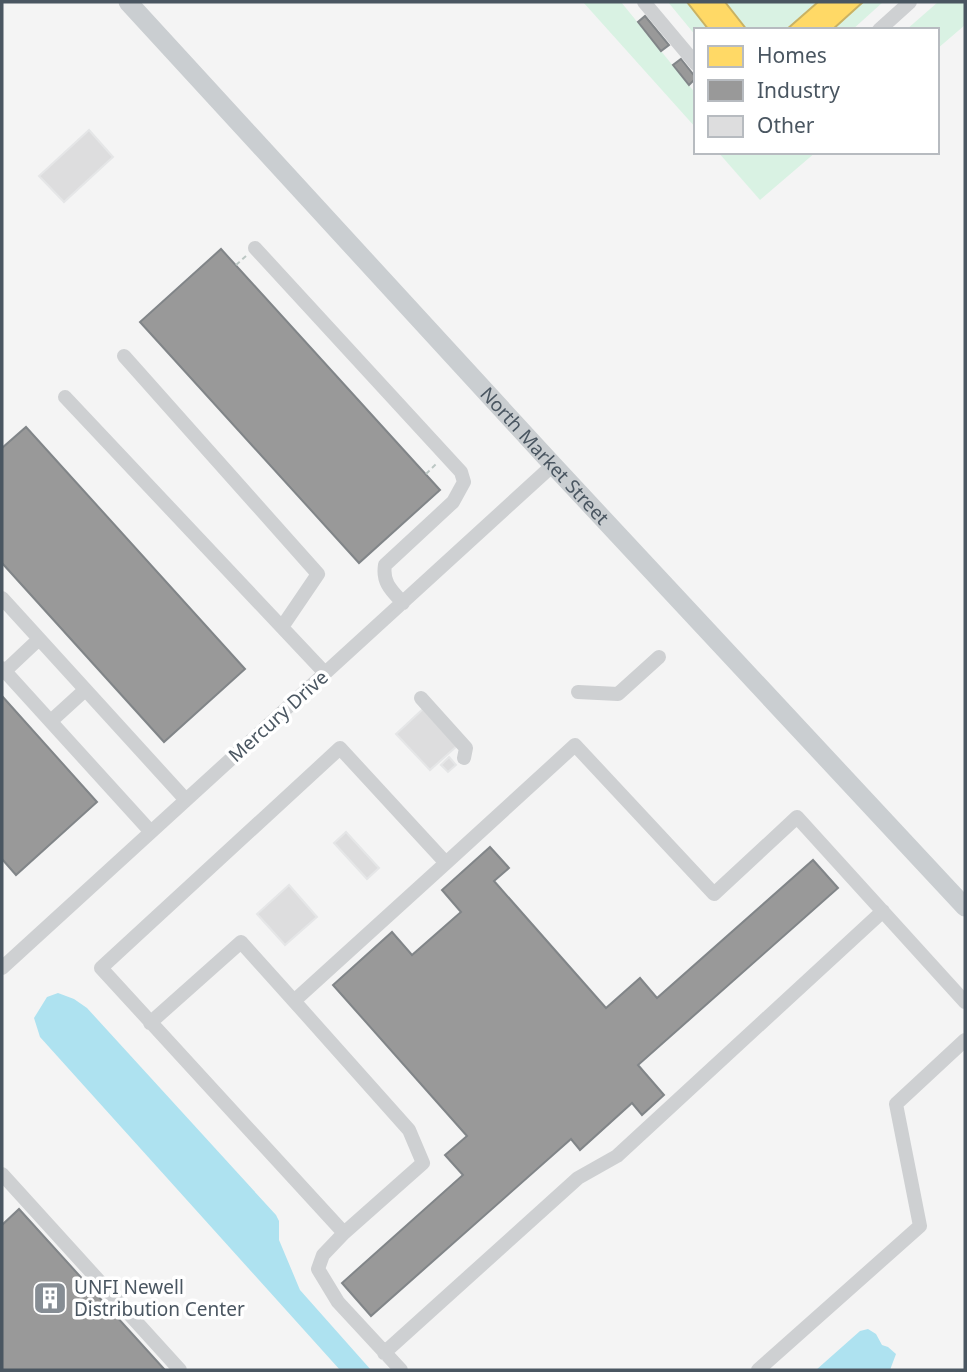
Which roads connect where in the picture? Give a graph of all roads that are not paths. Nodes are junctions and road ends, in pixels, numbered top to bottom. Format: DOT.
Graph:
graph roads {
  1 [pos="128,2"];
  2 [pos="644,2"];
  3 [pos="910,2"];
  4 [pos="881,28"];
  5 [pos="694,62"];
  6 [pos="255,248"];
  7 [pos="124,356"];
  8 [pos="65,397"];
  9 [pos="554,465"];
  10 [pos="2,598"];
  11 [pos="403,603"];
  12 [pos="282,626"];
  13 [pos="39,639"];
  14 [pos="659,657"];
  15 [pos="3,669"];
  16 [pos="325,673"];
  17 [pos="85,690"];
  18 [pos="578,692"];
  19 [pos="421,698"];
  20 [pos="51,721"];
  21 [pos="464,758"];
  22 [pos="186,800"];
  23 [pos="151,832"];
  24 [pos="446,863"];
  25 [pos="965,907"];
  26 [pos="883,911"];
  27 [pos="5,959"];
  28 [pos="294,1001"];
  29 [pos="965,1002"];
  30 [pos="150,1023"];
  31 [pos="965,1040"];
  32 [pos="2,1174"];
  33 [pos="344,1233"];
  34 [pos="384,1353"];
  35 [pos="180,1370"];
  36 [pos="401,1370"];
  37 [pos="758,1370"];
  1 -- 9 [label="main road, North Market Street"];
  2 -- 5 [label="street"];
  3 -- 4 [label="street"];
  6 -- 11 [label="street"];
  7 -- 12 [label="street"];
  8 -- 12 [label="street"];
  9 -- 11 [label="street, Mercury Drive"];
  9 -- 25 [label="main road, North Market Street"];
  10 -- 13 [label="street"];
  11 -- 16 [label="street, Mercury Drive"];
  12 -- 16 [label="street"];
  13 -- 15 [label="street"];
  13 -- 17 [label="street"];
  14 -- 18 [label="street"];
  15 -- 20 [label="street"];
  16 -- 22 [label="street, Mercury Drive"];
  17 -- 20 [label="street"];
  17 -- 22 [label="street"];
  19 -- 21 [label="street"];
  20 -- 23 [label="street"];
  22 -- 23 [label="street, Mercury Drive"];
  23 -- 27 [label="street, Mercury Drive"];
  24 -- 26 [label="street"];
  24 -- 28 [label="street"];
  24 -- 30 [label="street"];
  26 -- 29 [label="street"];
  26 -- 34 [label="street"];
  28 -- 30 [label="street"];
  28 -- 33 [label="street"];
  30 -- 33 [label="street"];
  31 -- 37 [label="street"];
  32 -- 35 [label="street"];
  33 -- 34 [label="street"];
  34 -- 36 [label="street"];
}
